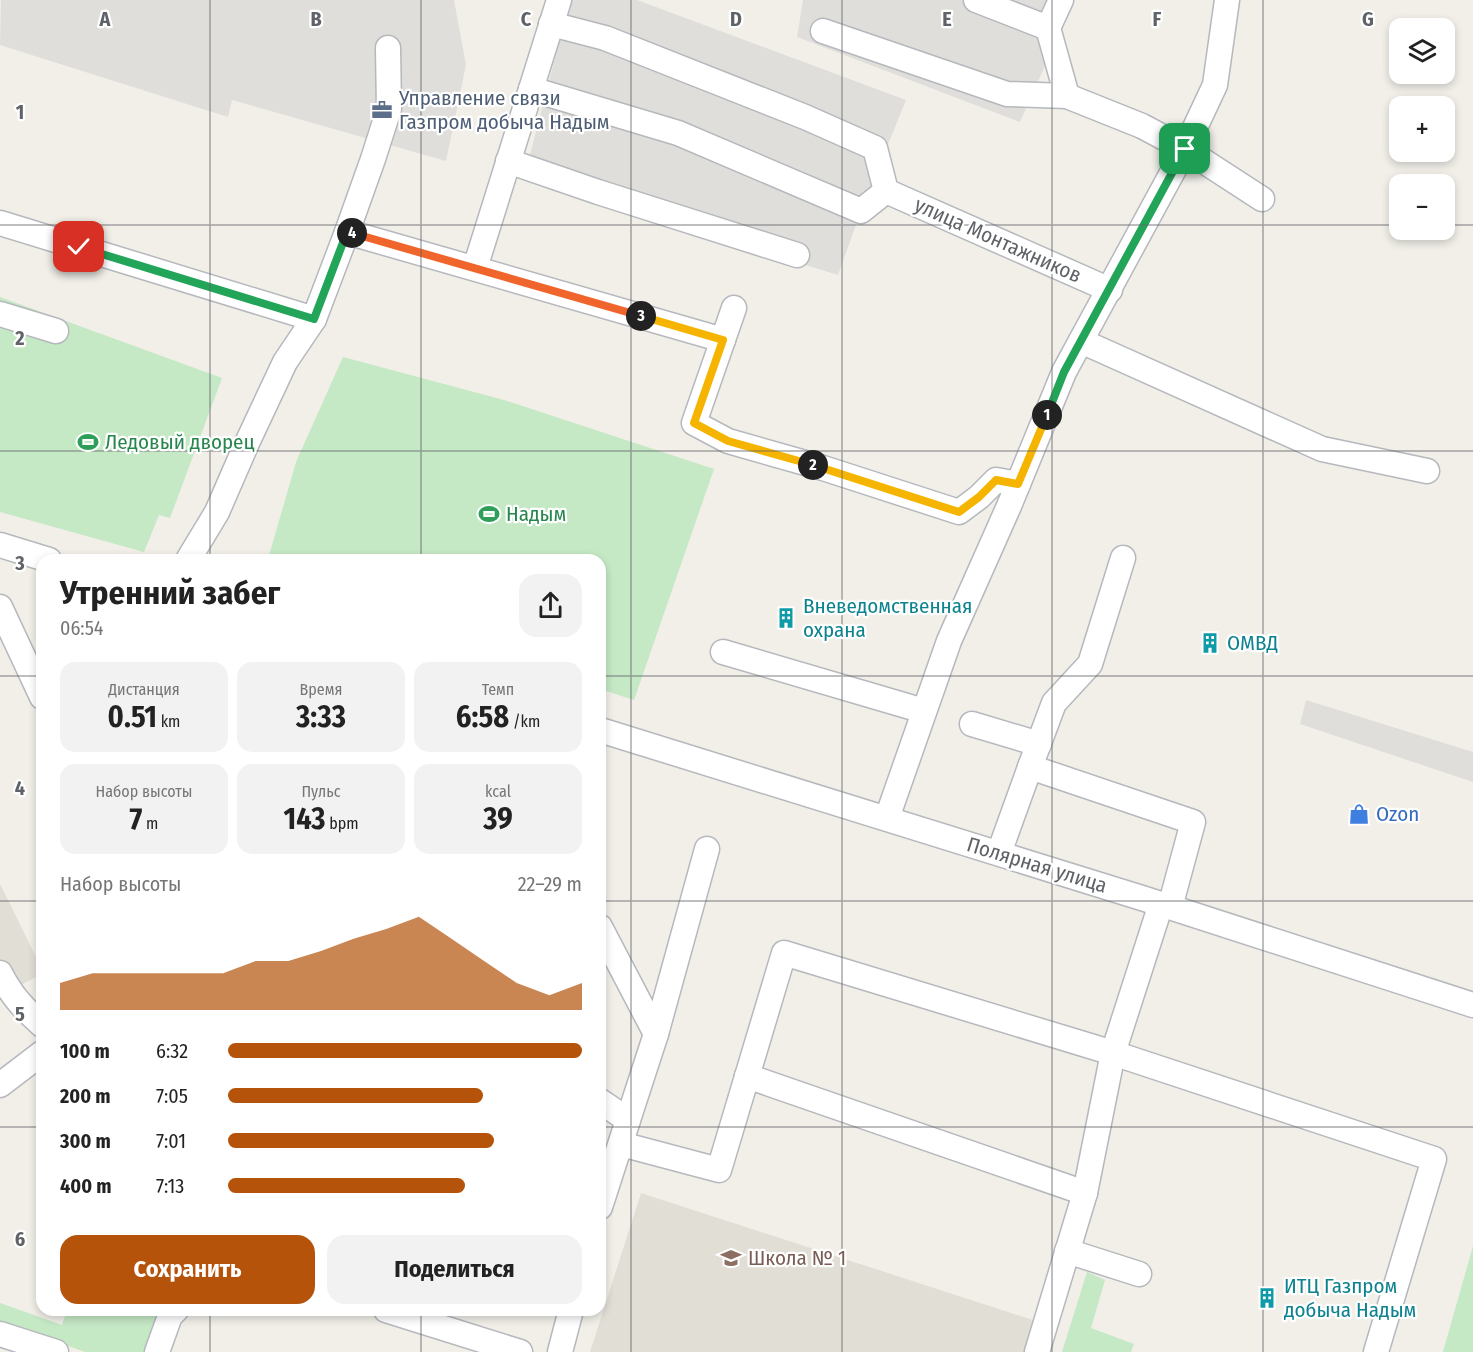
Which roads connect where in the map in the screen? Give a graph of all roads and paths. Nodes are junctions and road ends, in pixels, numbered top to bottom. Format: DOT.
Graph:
graph roads {
  1 [pos="559,0"];
  2 [pos="976,0"];
  3 [pos="1061,0"];
  4 [pos="1227,0"];
  5 [pos="551,24"];
  6 [pos="1048,28"];
  7 [pos="822,31"];
  8 [pos="388,48"];
  9 [pos="531,89"];
  10 [pos="1067,96"];
  11 [pos="1185,149"];
  12 [pos="508,161"];
  13 [pos="886,191"];
  14 [pos="1263,200"];
  15 [pos="0,223"];
  16 [pos="347,232"];
  17 [pos="797,255"];
  18 [pos="475,268"];
  19 [pos="1110,290"];
  20 [pos="734,308"];
  21 [pos="0,314"];
  22 [pos="314,319"];
  23 [pos="56,331"];
  24 [pos="723,340"];
  25 [pos="1082,341"];
  26 [pos="1427,471"];
  27 [pos="1018,484"];
  28 [pos="0,544"];
  29 [pos="192,554"];
  30 [pos="36,556"];
  31 [pos="1123,558"];
  32 [pos="0,607"];
  33 [pos="723,652"];
  34 [pos="36,684"];
  35 [pos="924,711"];
  36 [pos="972,724"];
  37 [pos="606,732"];
  38 [pos="1039,744"];
  39 [pos="1030,767"];
  40 [pos="887,818"];
  41 [pos="707,849"];
  42 [pos="999,853"];
  43 [pos="1166,906"];
  44 [pos="606,938"];
  45 [pos="0,973"];
  46 [pos="1473,1005"];
  47 [pos="36,1020"];
  48 [pos="656,1034"];
  49 [pos="1113,1053"];
  50 [pos="36,1058"];
  51 [pos="747,1076"];
  52 [pos="0,1085"];
  53 [pos="606,1105"];
  54 [pos="628,1120"];
  55 [pos="621,1144"];
  56 [pos="606,1189"];
  57 [pos="1085,1192"];
  58 [pos="1067,1251"];
  59 [pos="1139,1274"];
  60 [pos="170,1316"];
  61 [pos="405,1316"];
  62 [pos="569,1316"];
  63 [pos="0,1334"];
  64 [pos="56,1352"];
  65 [pos="158,1352"];
  66 [pos="520,1352"];
  67 [pos="560,1352"];
  68 [pos="1037,1352"];
  69 [pos="1376,1352"];
  1 -- 5 [label="street"];
  2 -- 6 [label="street"];
  3 -- 6 [label="street"];
  4 -- 11 [label="street"];
  5 -- 9 [label="street"];
  5 -- 13 [label="street"];
  6 -- 10 [label="street"];
  7 -- 10 [label="street"];
  8 -- 16 [label="street"];
  9 -- 12 [label="street"];
  9 -- 13 [label="street"];
  10 -- 11 [label="street"];
  11 -- 14 [label="street"];
  11 -- 19 [label="street"];
  12 -- 17 [label="street"];
  12 -- 18 [label="street"];
  13 -- 19 [label="street, улица Монтажников"];
  15 -- 22 [label="street"];
  16 -- 18 [label="street"];
  16 -- 22 [label="street"];
  18 -- 24 [label="street"];
  19 -- 25 [label="street"];
  20 -- 24 [label="street"];
  21 -- 23 [label="street"];
  22 -- 29 [label="street"];
  24 -- 27 [label="street"];
  25 -- 26 [label="street"];
  25 -- 27 [label="street"];
  27 -- 35 [label="street"];
  28 -- 30 [label="street"];
  31 -- 38 [label="street"];
  32 -- 34 [label="street"];
  33 -- 35 [label="street"];
  35 -- 40 [label="street"];
  36 -- 38 [label="street"];
  37 -- 40 [label="street, Полярная улица"];
  38 -- 39 [label="street"];
  39 -- 42 [label="street"];
  39 -- 43 [label="street"];
  40 -- 42 [label="street, Полярная улица"];
  41 -- 48 [label="street"];
  42 -- 43 [label="street, Полярная улица"];
  43 -- 46 [label="street, Полярная улица"];
  43 -- 49 [label="street"];
  44 -- 48 [label="street"];
  45 -- 47 [label="street"];
  48 -- 54 [label="street"];
  49 -- 51 [label="street"];
  49 -- 57 [label="street"];
  49 -- 69 [label="street"];
  50 -- 52 [label="street"];
  51 -- 55 [label="street"];
  51 -- 57 [label="street"];
  53 -- 54 [label="street"];
  54 -- 55 [label="street"];
  55 -- 56 [label="street"];
  57 -- 58 [label="street"];
  58 -- 59 [label="street"];
  58 -- 68 [label="street"];
  60 -- 65 [label="street"];
  61 -- 66 [label="street"];
  62 -- 67 [label="street"];
  63 -- 64 [label="street"];
}
